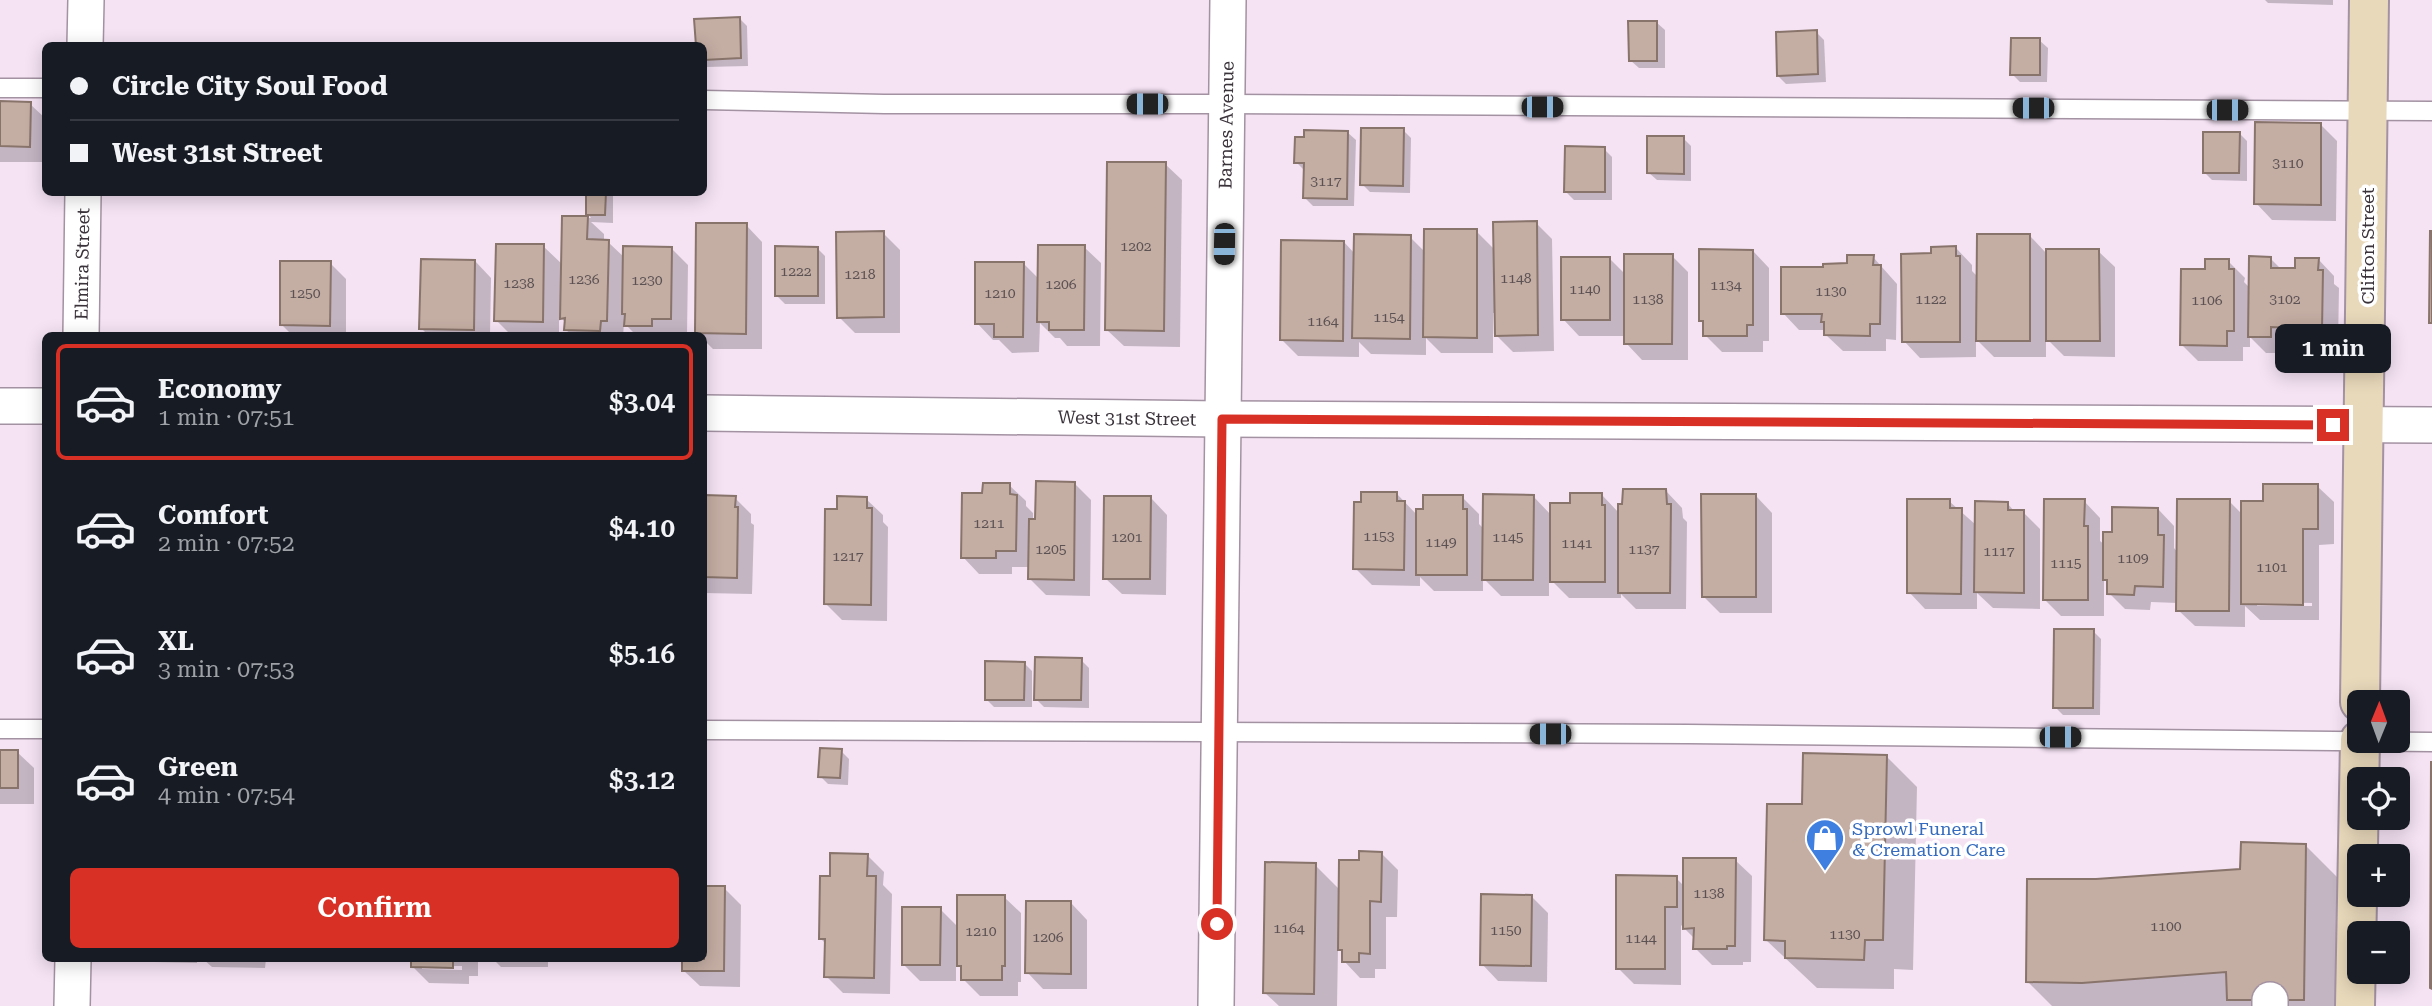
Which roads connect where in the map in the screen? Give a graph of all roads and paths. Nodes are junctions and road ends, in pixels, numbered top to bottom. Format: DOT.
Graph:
graph roads {
  1 [pos="86,0"];
  2 [pos="1227,0"];
  3 [pos="2369,0"];
  4 [pos="85,42"];
  5 [pos="0,88"];
  6 [pos="42,88"];
  7 [pos="707,100"];
  8 [pos="1226,104"];
  9 [pos="2368,111"];
  10 [pos="2432,111"];
  11 [pos="83,196"];
  12 [pos="81,332"];
  13 [pos="0,406"];
  14 [pos="42,407"];
  15 [pos="707,414"];
  16 [pos="1222,419"];
  17 [pos="2365,425"];
  18 [pos="2432,425"];
  19 [pos="2360,690"];
  20 [pos="0,729"];
  21 [pos="42,729"];
  22 [pos="707,730"];
  23 [pos="1219,733"];
  24 [pos="2347,740"];
  25 [pos="2410,741"];
  26 [pos="2432,742"];
  27 [pos="2360,753"];
  28 [pos="73,962"];
  29 [pos="72,1006"];
  30 [pos="1216,1006"];
  31 [pos="2355,1006"];
  1 -- 4 [label="street"];
  2 -- 8 [label="street, Barnes Avenue"];
  3 -- 9 [label="street, Clifton Street"];
  5 -- 6 [label="lane"];
  7 -- 8 [label="lane"];
  8 -- 9 [label="lane"];
  8 -- 16 [label="street, Barnes Avenue"];
  9 -- 10 [label="lane"];
  9 -- 17 [label="street, Clifton Street"];
  11 -- 12 [label="street, Elmira Street"];
  13 -- 14 [label="street"];
  15 -- 16 [label="street, West 31st Street"];
  16 -- 17 [label="street, West 31st Street"];
  16 -- 23 [label="street, Barnes Avenue"];
  17 -- 18 [label="street, West 31st Street"];
  17 -- 19 [label="street, Clifton Street"];
  20 -- 21 [label="lane"];
  22 -- 23 [label="lane"];
  23 -- 24 [label="lane"];
  23 -- 30 [label="street, Barnes Avenue"];
  25 -- 26 [label="lane"];
  27 -- 31 [label="street"];
  28 -- 29 [label="street"];
}
